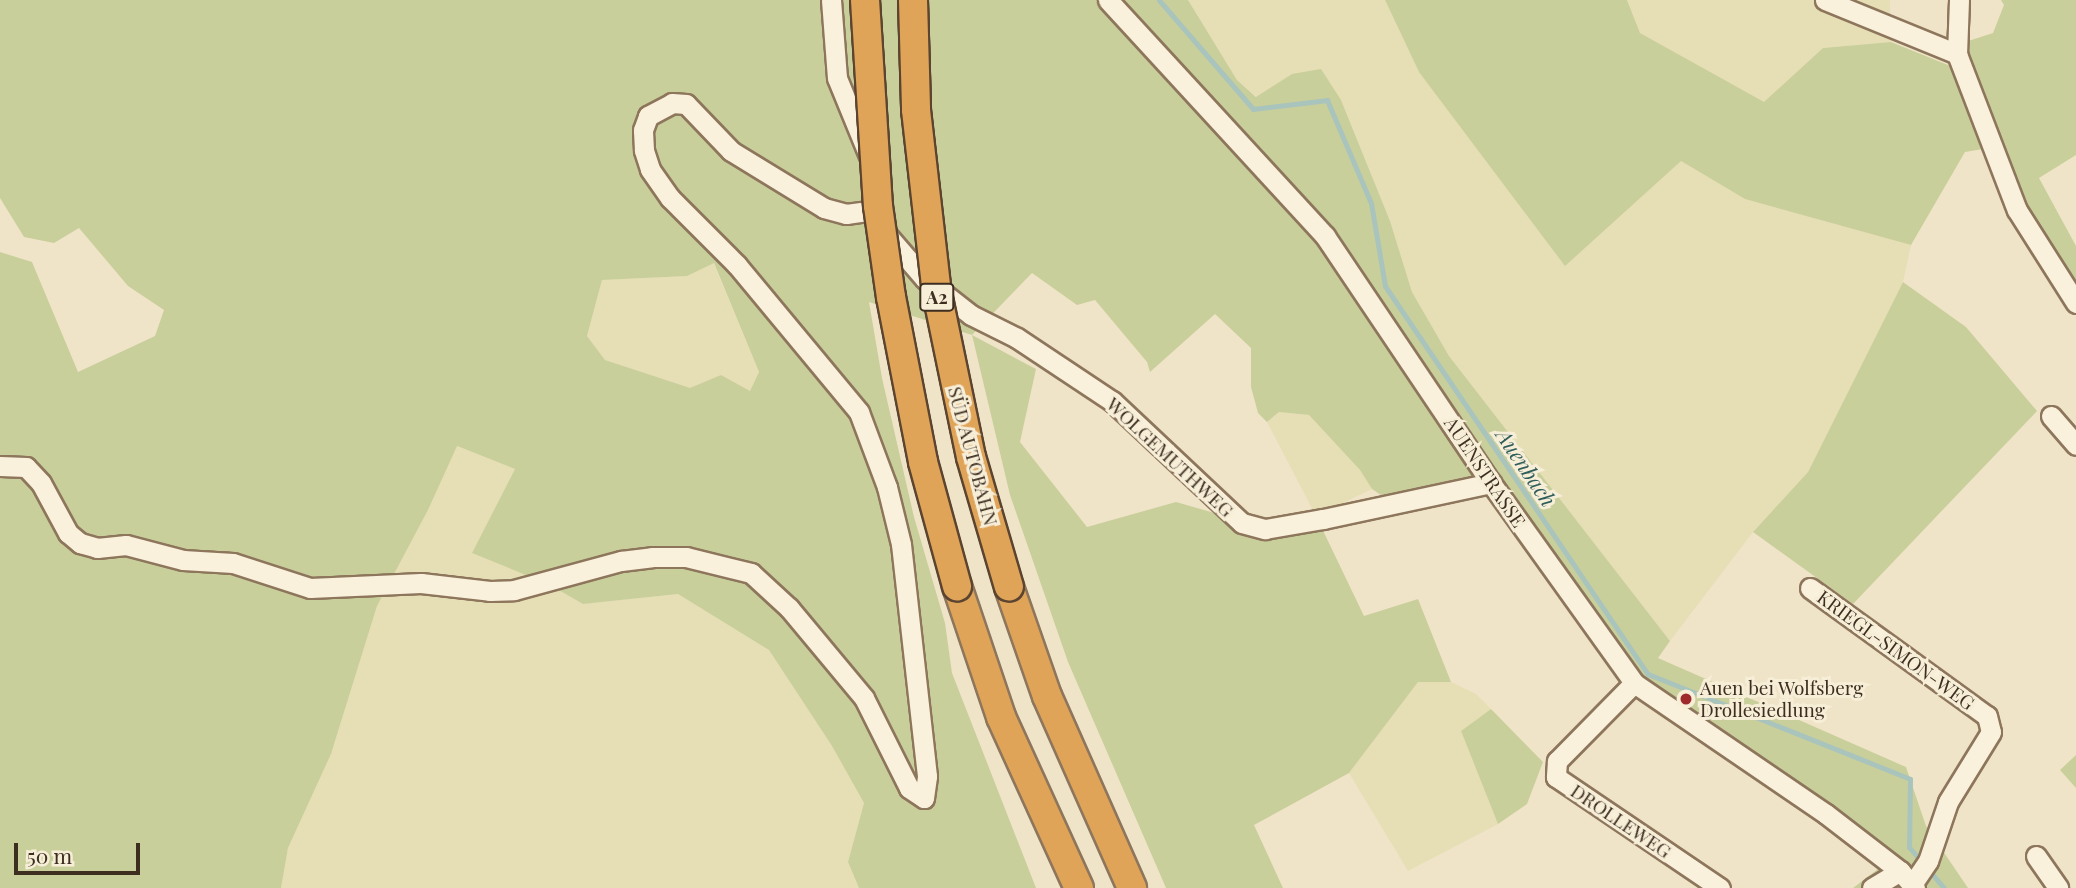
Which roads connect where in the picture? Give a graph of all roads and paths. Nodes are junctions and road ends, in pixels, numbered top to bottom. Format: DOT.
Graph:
graph roads {
  1 [pos="831,0"];
  2 [pos="865,0"];
  3 [pos="913,0"];
  4 [pos="1108,0"];
  5 [pos="1825,0"];
  6 [pos="1959,0"];
  7 [pos="1957,54"];
  8 [pos="867,211"];
  9 [pos="2076,303"];
  10 [pos="2051,416"];
  11 [pos="2076,445"];
  12 [pos="0,466"];
  13 [pos="1492,483"];
  14 [pos="1810,588"];
  15 [pos="1634,683"];
  16 [pos="2036,856"];
  17 [pos="1915,876"];
  18 [pos="1079,888"];
  19 [pos="1132,888"];
  20 [pos="1720,888"];
  21 [pos="1872,888"];
  22 [pos="2058,888"];
  1 -- 8 [label="street"];
  2 -- 18 [label="highway, A2, bridge"];
  3 -- 19 [label="highway, SÜD AUTOBAHN / A2, bridge"];
  4 -- 13 [label="street, AUENSTRASSE"];
  5 -- 7 [label="street"];
  6 -- 7 [label="street"];
  7 -- 9 [label="street"];
  8 -- 12 [label="street"];
  8 -- 13 [label="street, WOLGEMUTHWEG"];
  10 -- 11 [label="street"];
  13 -- 15 [label="street, AUENSTRASSE"];
  14 -- 17 [label="street, KRIEGL-SIMON-WEG"];
  15 -- 17 [label="street, AUENSTRASSE"];
  15 -- 20 [label="street, DROLLEWEG"];
  16 -- 22 [label="street"];
  17 -- 21 [label="street"];
}
